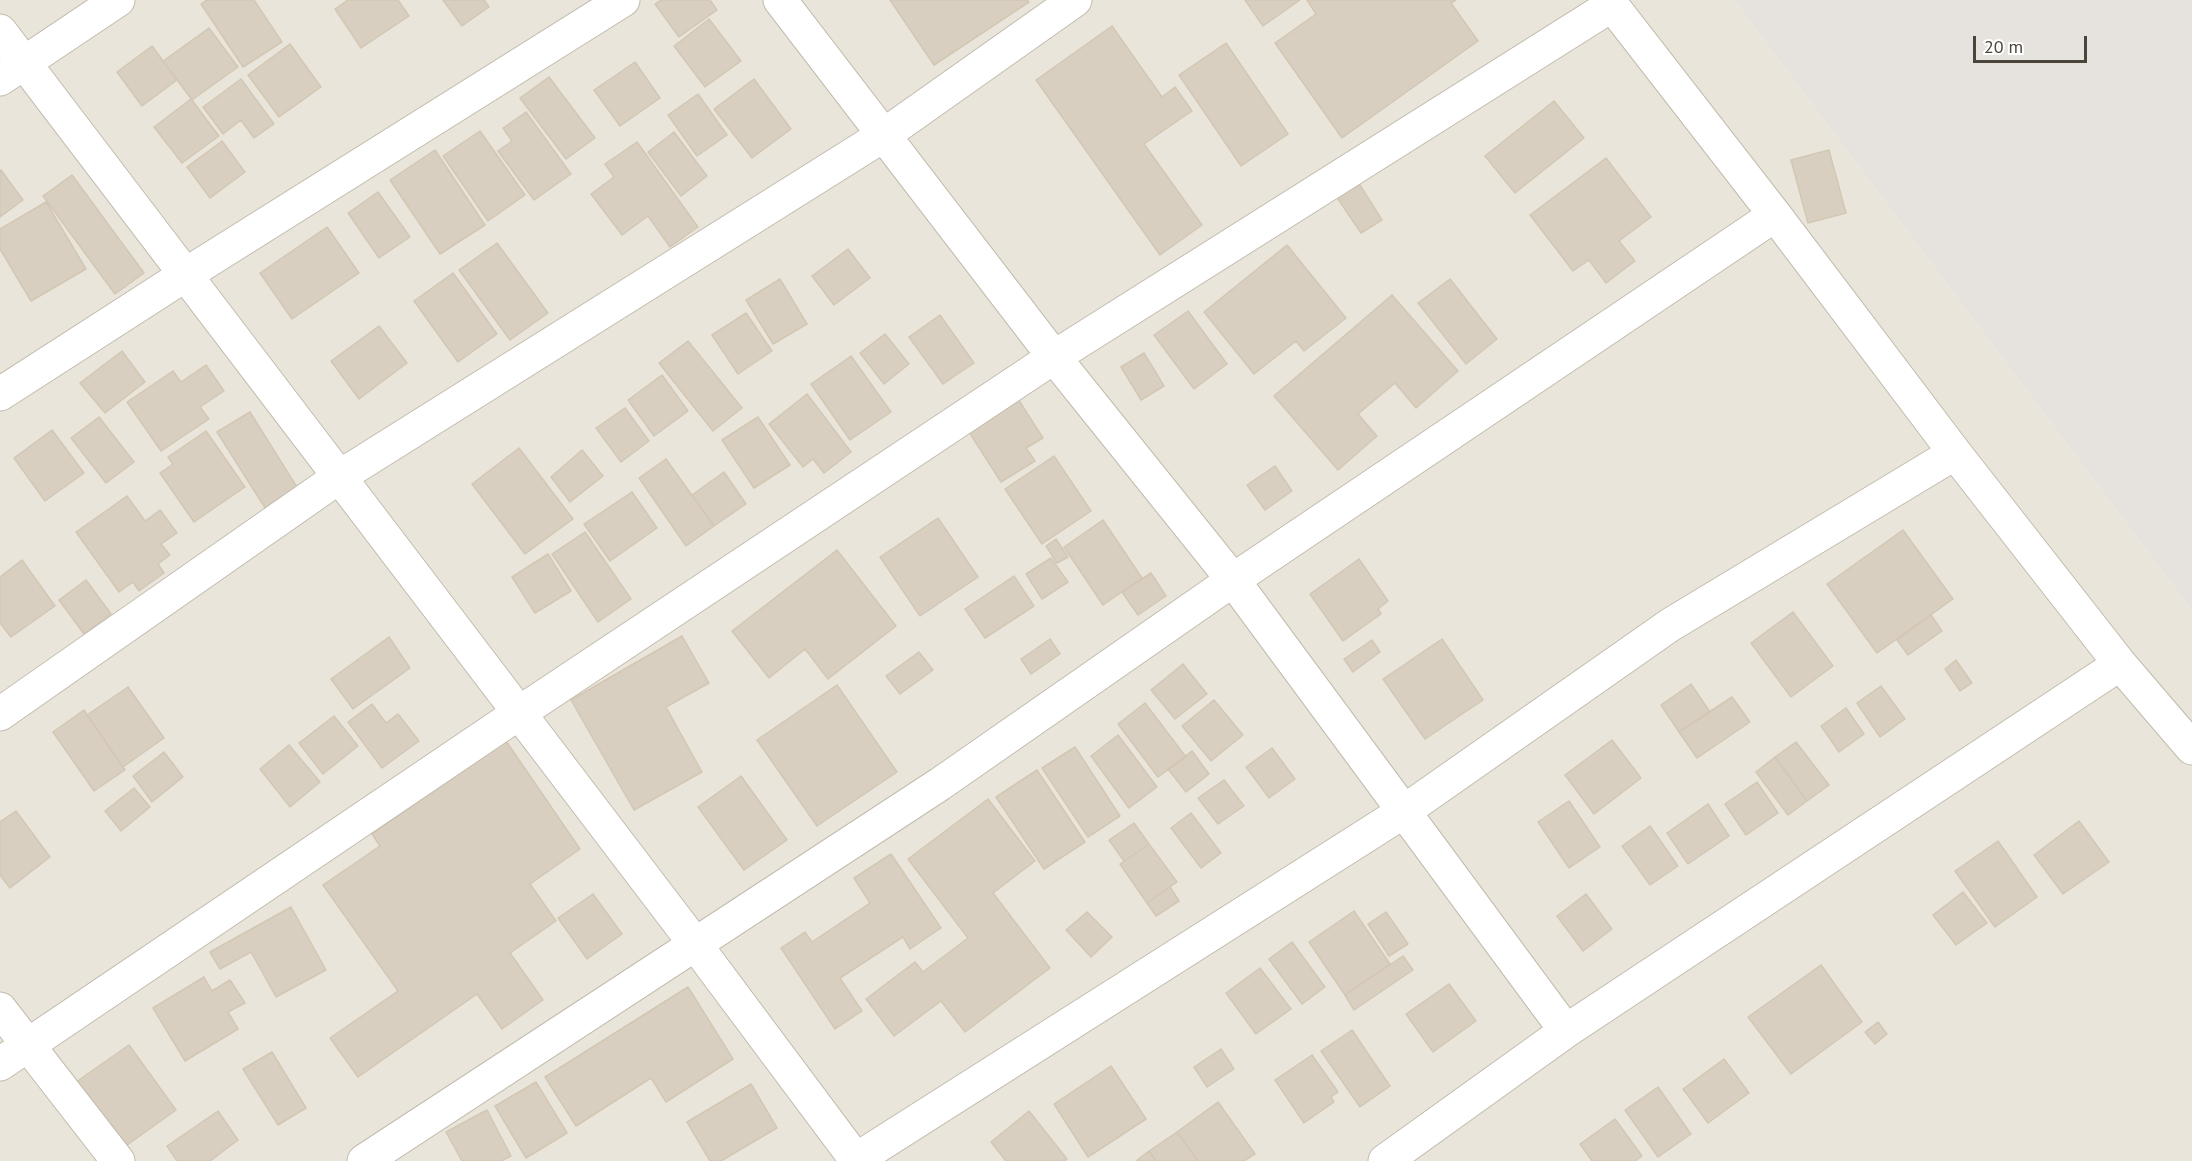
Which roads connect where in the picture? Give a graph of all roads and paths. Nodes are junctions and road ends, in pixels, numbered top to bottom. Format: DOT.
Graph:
graph roads {
  1 [pos="118,0"];
  2 [pos="623,0"];
  3 [pos="780,0"];
  4 [pos="1075,0"];
  5 [pos="1610,3"];
  6 [pos="0,32"];
  7 [pos="12,71"];
  8 [pos="884,135"];
  9 [pos="1775,215"];
  10 [pos="185,275"];
  11 [pos="1054,357"];
  12 [pos="0,394"];
  13 [pos="1955,453"];
  14 [pos="339,477"];
  15 [pos="1233,580"];
  16 [pos="2120,664"];
  17 [pos="519,713"];
  18 [pos="0,714"];
  19 [pos="2192,748"];
  20 [pos="1403,812"];
  21 [pos="695,944"];
  22 [pos="0,1009"];
  23 [pos="1566,1031"];
  24 [pos="28,1045"];
  25 [pos="0,1064"];
  26 [pos="118,1161"];
  27 [pos="364,1161"];
  28 [pos="856,1161"];
  29 [pos="1385,1161"];
  1 -- 7 [label="street"];
  2 -- 10 [label="street"];
  3 -- 8 [label="street"];
  4 -- 8 [label="street"];
  5 -- 9 [label="street"];
  5 -- 11 [label="street"];
  6 -- 7 [label="street"];
  7 -- 10 [label="street"];
  8 -- 11 [label="street"];
  8 -- 14 [label="street"];
  9 -- 13 [label="street"];
  9 -- 15 [label="street"];
  10 -- 12 [label="street"];
  10 -- 14 [label="street"];
  11 -- 15 [label="street"];
  11 -- 17 [label="street"];
  13 -- 16 [label="street"];
  13 -- 20 [label="street"];
  14 -- 17 [label="street"];
  14 -- 18 [label="street"];
  15 -- 20 [label="street"];
  15 -- 21 [label="street"];
  16 -- 19 [label="street"];
  16 -- 23 [label="street"];
  17 -- 21 [label="street"];
  17 -- 24 [label="street"];
  20 -- 23 [label="street"];
  20 -- 28 [label="street"];
  21 -- 27 [label="street"];
  21 -- 28 [label="street"];
  22 -- 24 [label="street"];
  23 -- 29 [label="street"];
  24 -- 25 [label="street"];
  24 -- 26 [label="street"];
}
